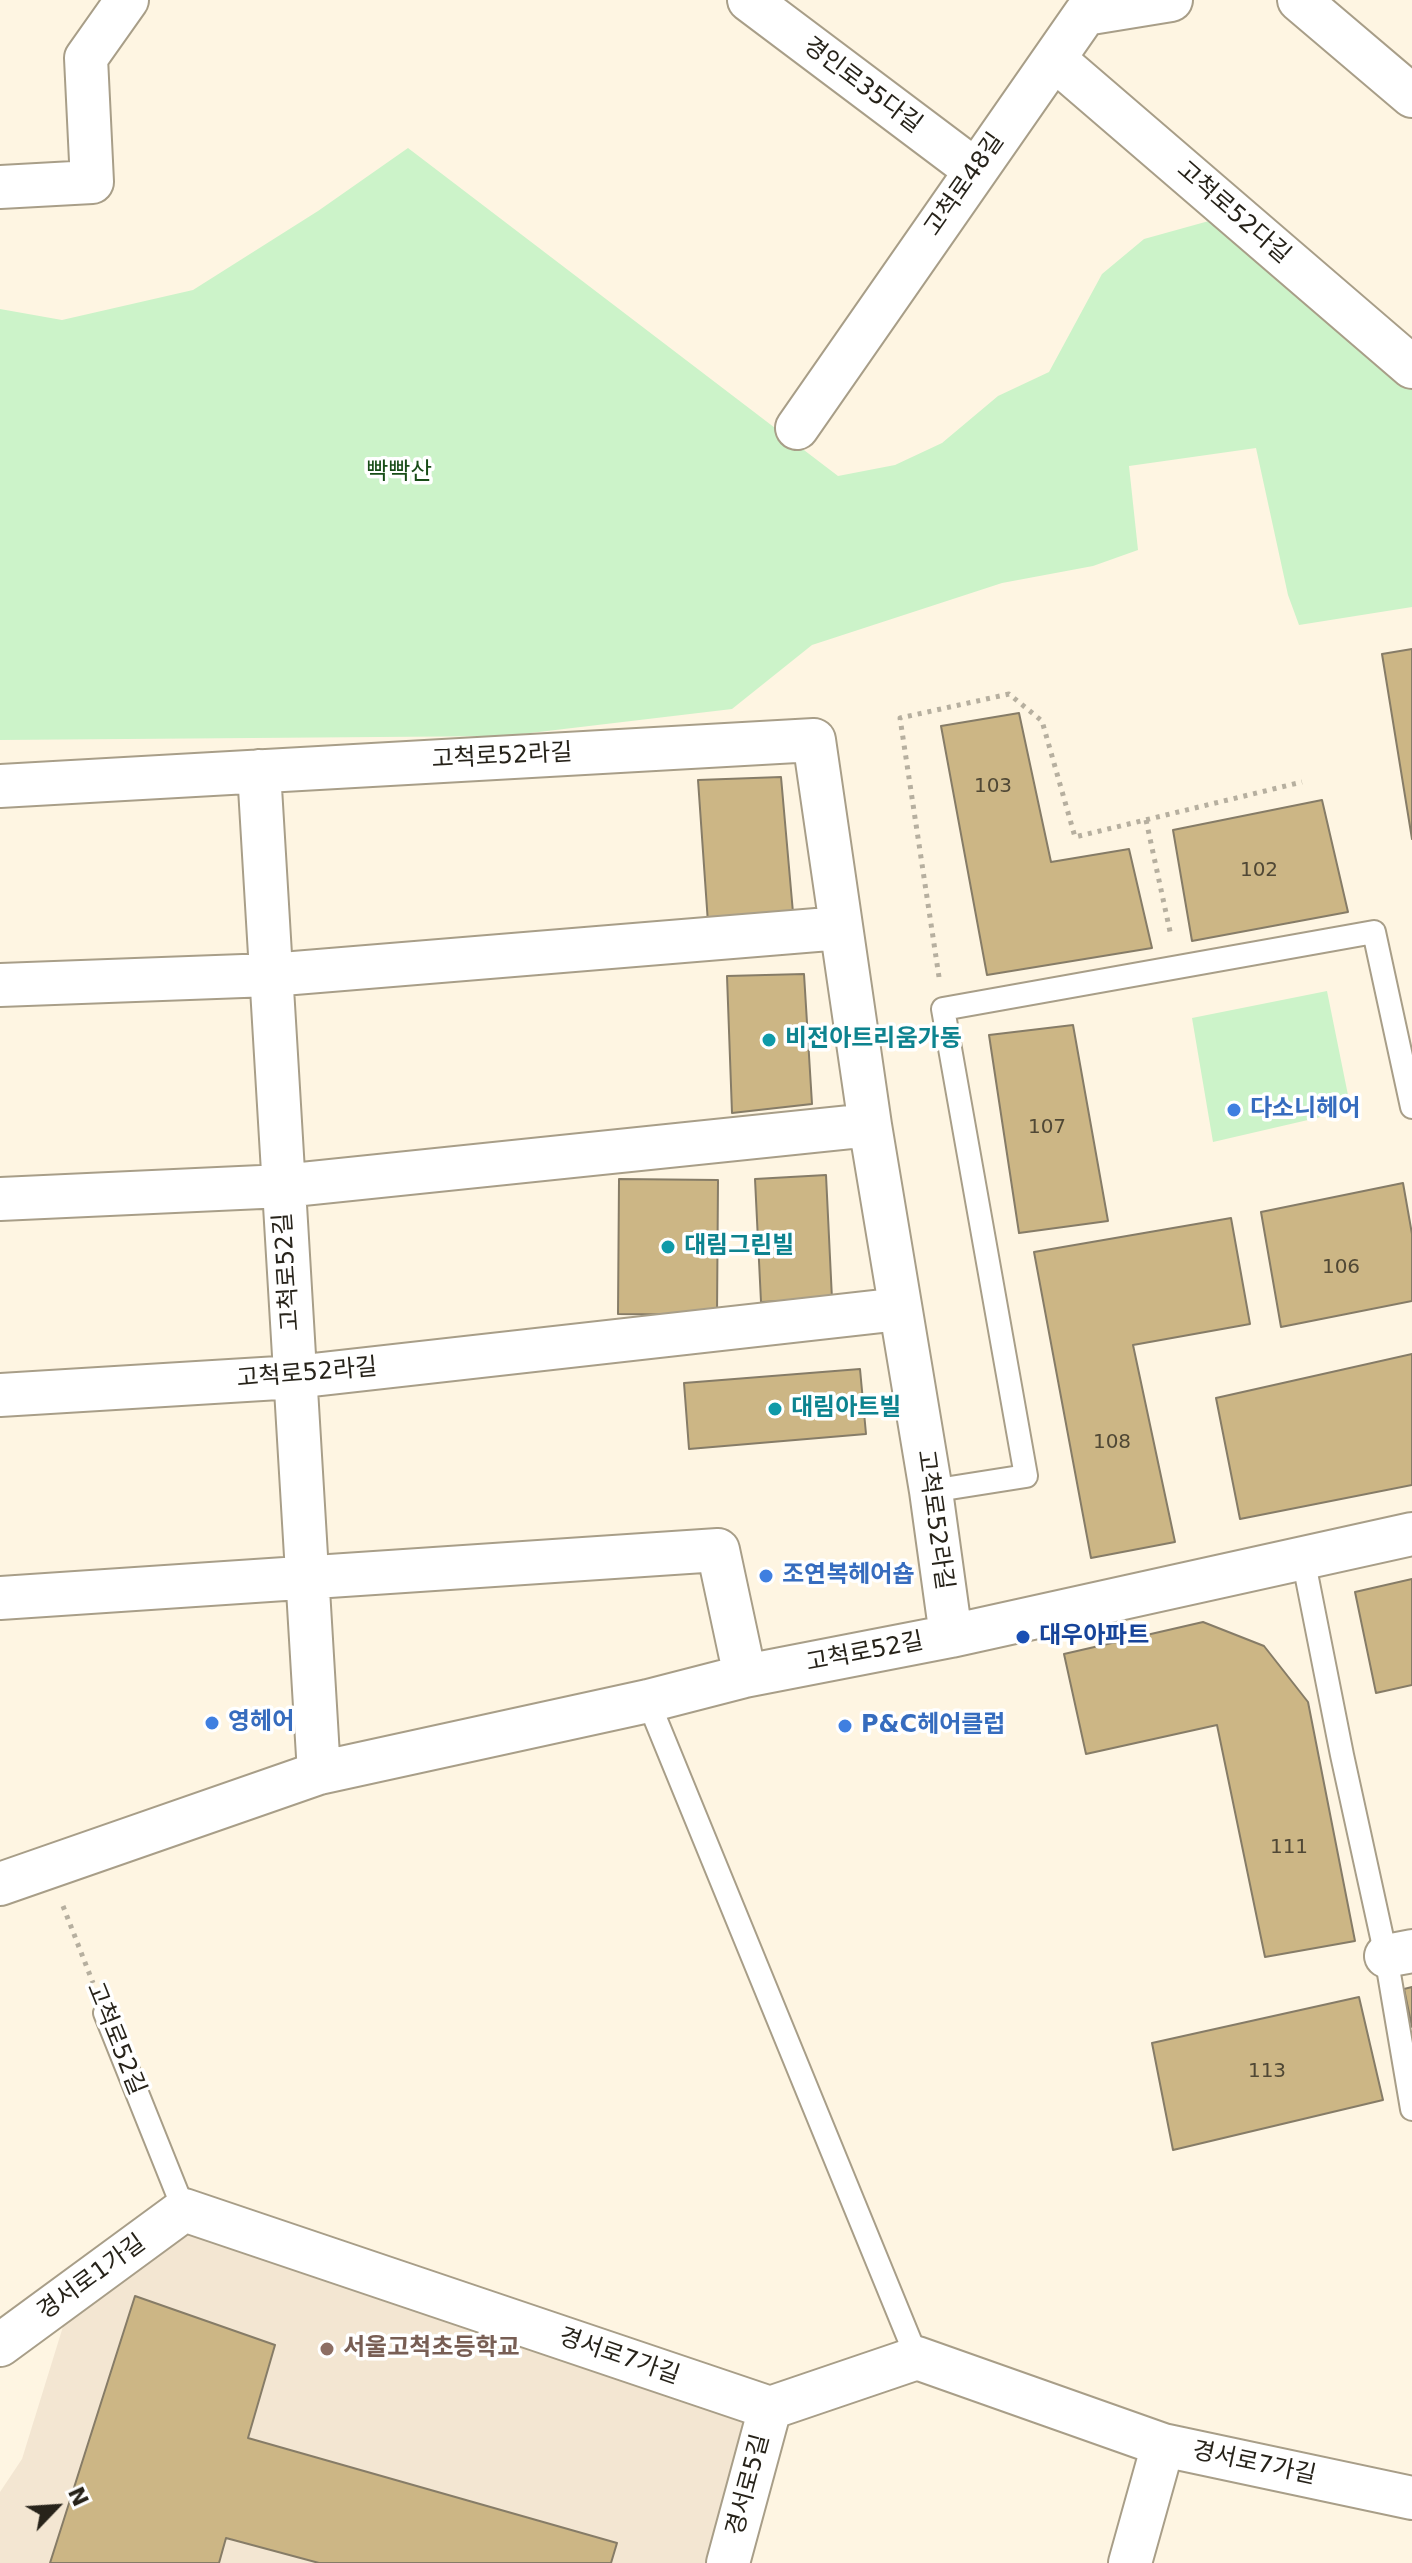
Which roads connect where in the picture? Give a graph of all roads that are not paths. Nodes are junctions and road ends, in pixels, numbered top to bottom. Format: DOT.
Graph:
graph roads {
  1 [pos="127,0"];
  2 [pos="749,0"];
  3 [pos="1171,0"];
  4 [pos="1299,0"];
  5 [pos="1054,59"];
  6 [pos="1412,96"];
  7 [pos="975,170"];
  8 [pos="0,187"];
  9 [pos="1412,367"];
  10 [pos="797,428"];
  11 [pos="259,771"];
  12 [pos="0,786"];
  13 [pos="841,928"];
  14 [pos="270,975"];
  15 [pos="0,985"];
  16 [pos="1412,1107"];
  17 [pos="870,1125"];
  18 [pos="283,1186"];
  19 [pos="0,1199"];
  20 [pos="900,1309"];
  21 [pos="295,1377"];
  22 [pos="0,1395"];
  23 [pos="931,1491"];
  24 [pos="1412,1534"];
  25 [pos="1303,1558"];
  26 [pos="308,1579"];
  27 [pos="0,1598"];
  28 [pos="951,1636"];
  29 [pos="745,1676"];
  30 [pos="648,1701"];
  31 [pos="319,1773"];
  32 [pos="0,1884"];
  33 [pos="1399,1953"];
  34 [pos="105,2013"];
  35 [pos="1412,2109"];
  36 [pos="184,2210"];
  37 [pos="0,2345"];
  38 [pos="917,2358"];
  39 [pos="770,2408"];
  40 [pos="1163,2445"];
  41 [pos="1412,2498"];
  42 [pos="728,2563"];
  43 [pos="1130,2563"];
  1 -- 8 [label="street"];
  2 -- 7 [label="street, 경인로35다길"];
  3 -- 5 [label="street, 고척로48길"];
  4 -- 6 [label="street"];
  5 -- 7 [label="street, 고척로48길"];
  5 -- 9 [label="street, 고척로52다길"];
  7 -- 10 [label="street, 고척로48길"];
  11 -- 12 [label="street, 고척로52라길"];
  11 -- 13 [label="street, 고척로52라길"];
  11 -- 14 [label="street, 고척로52길"];
  13 -- 14 [label="street"];
  13 -- 17 [label="street, 고척로52라길"];
  14 -- 15 [label="street"];
  14 -- 18 [label="street, 고척로52길"];
  16 -- 23 [label="lane"];
  17 -- 18 [label="street"];
  17 -- 20 [label="street, 고척로52라길"];
  18 -- 19 [label="street"];
  18 -- 21 [label="street, 고척로52길"];
  20 -- 21 [label="street, 고척로52라길"];
  20 -- 23 [label="street, 고척로52라길"];
  21 -- 22 [label="street, 고척로52라길"];
  21 -- 26 [label="street, 고척로52길"];
  23 -- 28 [label="street, 고척로52라길"];
  24 -- 25 [label="street, 고척로52길"];
  25 -- 28 [label="street, 고척로52길"];
  25 -- 33 [label="lane"];
  26 -- 27 [label="street"];
  26 -- 29 [label="street"];
  26 -- 31 [label="street, 고척로52길"];
  28 -- 29 [label="street, 고척로52길"];
  29 -- 30 [label="street, 고척로52길"];
  30 -- 31 [label="street, 고척로52길"];
  30 -- 38 [label="lane"];
  31 -- 32 [label="street, 고척로52길"];
  33 -- 35 [label="lane"];
  34 -- 36 [label="lane, 고척로52길"];
  36 -- 37 [label="street, 경서로1가길"];
  36 -- 39 [label="street, 경서로7가길"];
  38 -- 39 [label="street"];
  38 -- 40 [label="street, 경서로7가길"];
  39 -- 42 [label="street, 경서로5길"];
  40 -- 41 [label="street, 경서로7가길"];
  40 -- 43 [label="street"];
}
